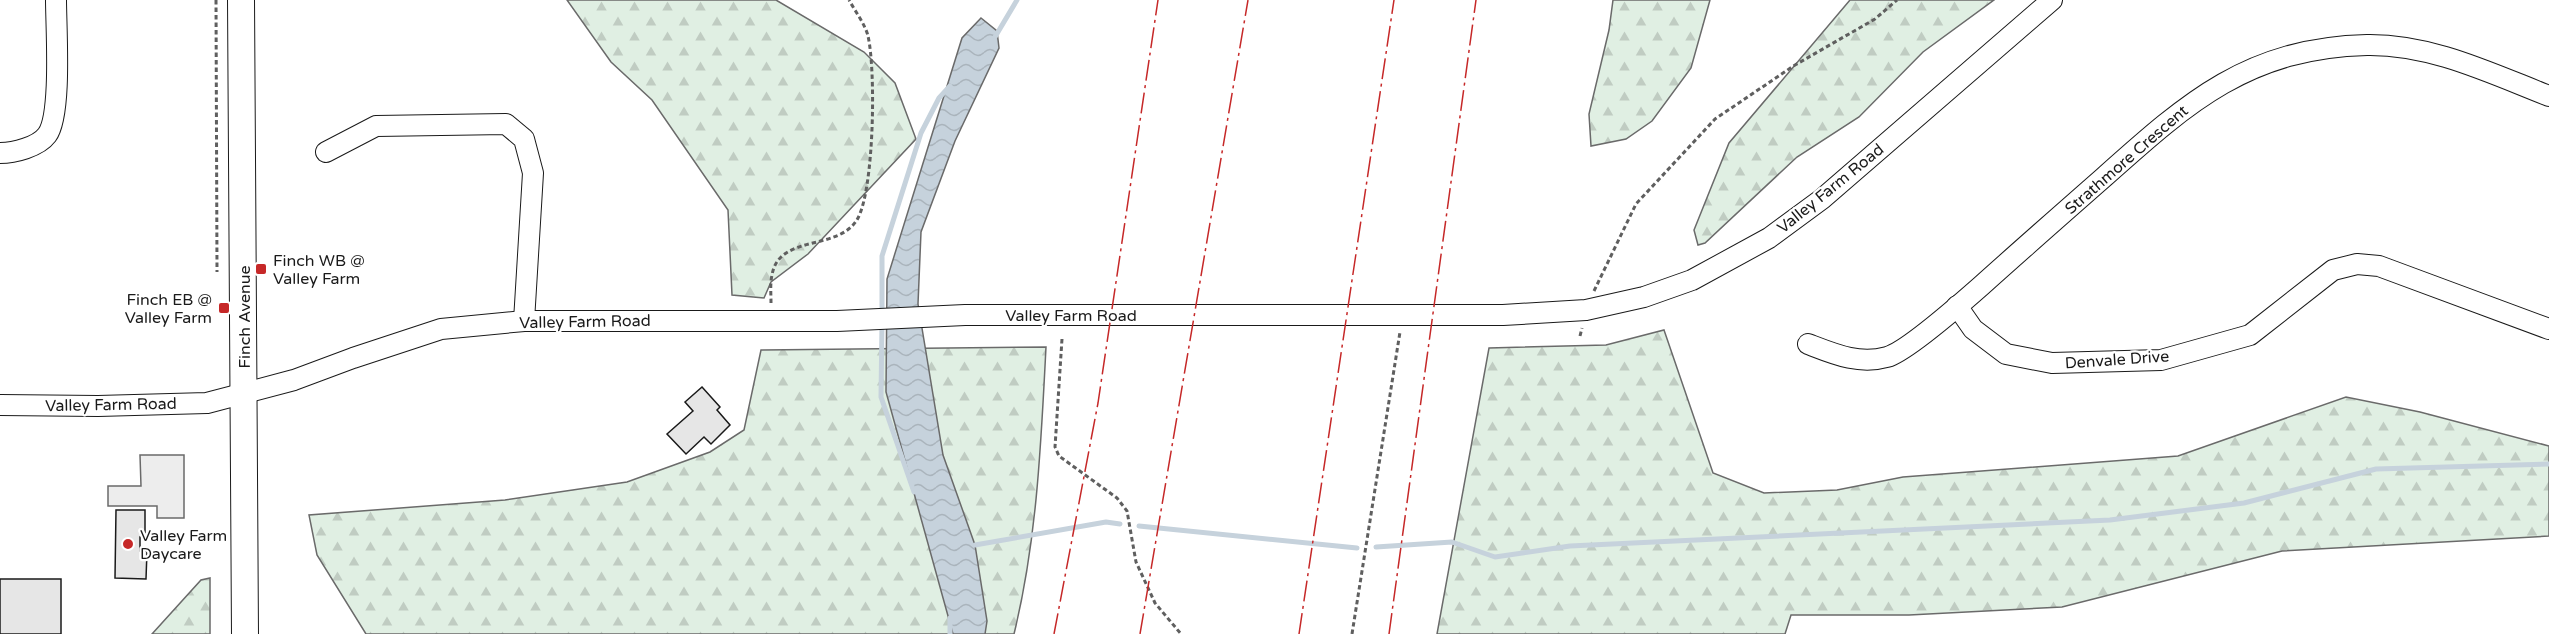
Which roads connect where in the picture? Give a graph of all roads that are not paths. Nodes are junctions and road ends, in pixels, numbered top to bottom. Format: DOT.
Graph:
graph roads {
  1 [pos="56,0"];
  2 [pos="241,0"];
  3 [pos="2052,0"];
  4 [pos="2549,96"];
  5 [pos="326,152"];
  6 [pos="0,153"];
  7 [pos="1957,306"];
  8 [pos="524,321"];
  9 [pos="2549,329"];
  10 [pos="1808,344"];
  11 [pos="244,395"];
  12 [pos="0,405"];
  13 [pos="245,634"];
  1 -- 6 [label="street"];
  2 -- 11 [label="main road, Finch Avenue"];
  3 -- 8 [label="street, Valley Farm Road"];
  4 -- 7 [label="street, Strathmore Crescent"];
  5 -- 8 [label="street"];
  7 -- 9 [label="street, Denvale Drive"];
  7 -- 10 [label="street, Strathmore Crescent"];
  8 -- 11 [label="street, Valley Farm Road"];
  11 -- 12 [label="street, Valley Farm Road"];
  11 -- 13 [label="main road, Finch Avenue"];
}
